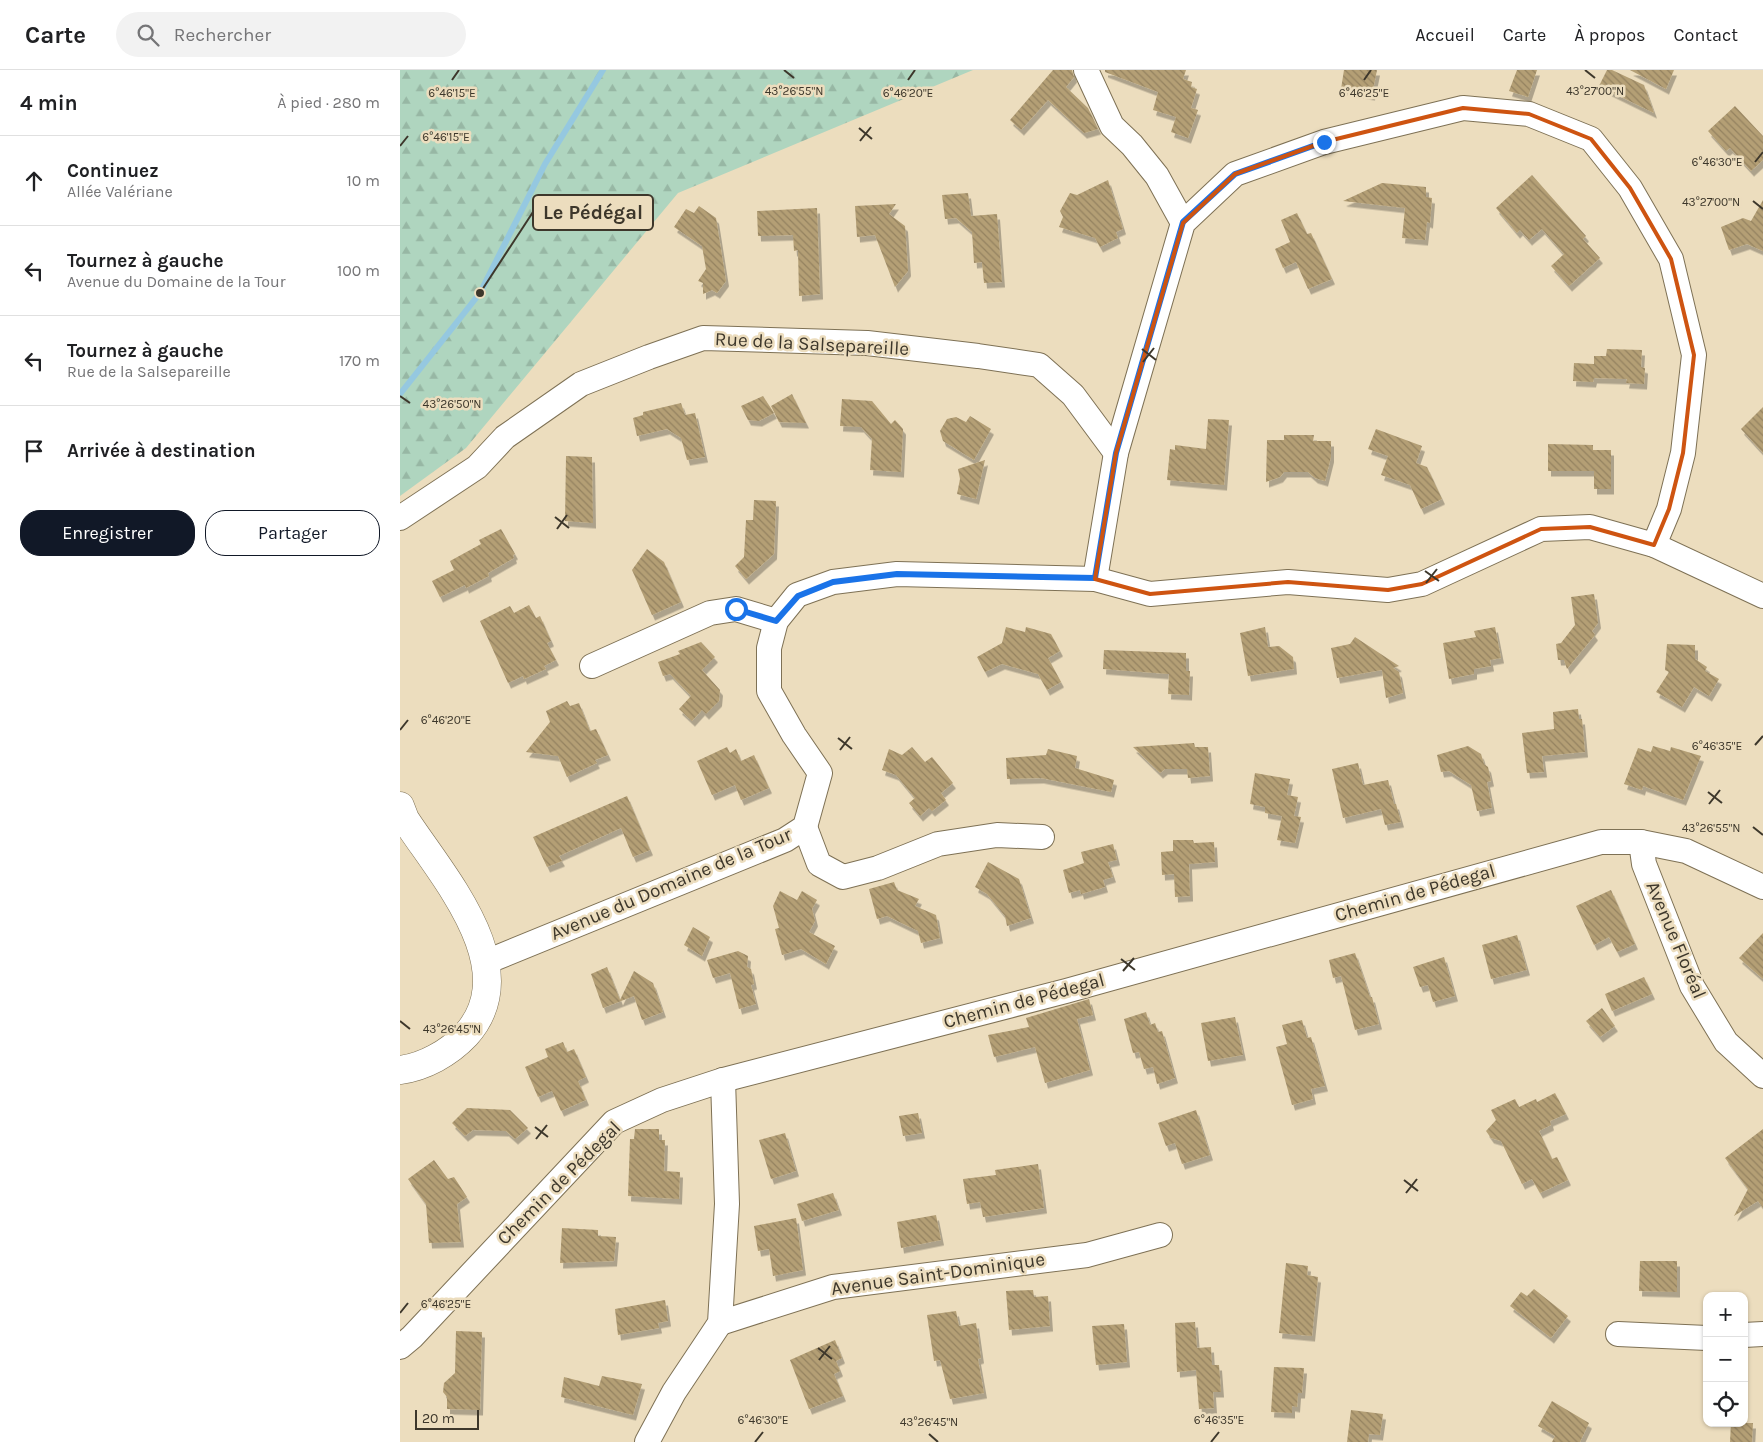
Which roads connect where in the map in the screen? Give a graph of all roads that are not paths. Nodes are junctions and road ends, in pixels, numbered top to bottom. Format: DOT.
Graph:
graph roads {
  1 [pos="1086,70"];
  2 [pos="1183,222"];
  3 [pos="1116,453"];
  4 [pos="400,518"];
  5 [pos="1654,545"];
  6 [pos="1095,578"];
  7 [pos="1763,596"];
  8 [pos="776,621"];
  9 [pos="592,666"];
  10 [pos="400,806"];
  11 [pos="805,827"];
  12 [pos="1042,837"];
  13 [pos="1641,842"];
  14 [pos="1763,887"];
  15 [pos="486,962"];
  16 [pos="400,1070"];
  17 [pos="1763,1076"];
  18 [pos="723,1080"];
  19 [pos="1160,1235"];
  20 [pos="720,1322"];
  21 [pos="1618,1334"];
  22 [pos="1763,1334"];
  23 [pos="1748,1335"];
  24 [pos="1703,1338"];
  25 [pos="400,1347"];
  26 [pos="647,1442"];
  1 -- 2 [label="street"];
  2 -- 3 [label="street"];
  2 -- 5 [label="street"];
  3 -- 4 [label="street, Rue de la Salsepareille"];
  3 -- 6 [label="street"];
  5 -- 6 [label="street, Avenue du Domaine de la Tour"];
  5 -- 7 [label="street, Avenue du Domaine de la Tour"];
  6 -- 8 [label="street, Avenue du Domaine de la Tour"];
  8 -- 9 [label="street"];
  8 -- 11 [label="street, Avenue du Domaine de la Tour"];
  10 -- 15 [label="street"];
  11 -- 12 [label="street"];
  11 -- 15 [label="street, Avenue du Domaine de la Tour"];
  13 -- 14 [label="street, Chemin de Pédegal"];
  13 -- 17 [label="street, Avenue Floréal"];
  13 -- 18 [label="street, Chemin de Pédegal"];
  15 -- 16 [label="street"];
  18 -- 20 [label="street"];
  18 -- 25 [label="street, Chemin de Pédegal"];
  19 -- 20 [label="street, Avenue Saint-Dominique"];
  20 -- 26 [label="street"];
  21 -- 24 [label="street"];
  22 -- 23 [label="street"];
}
